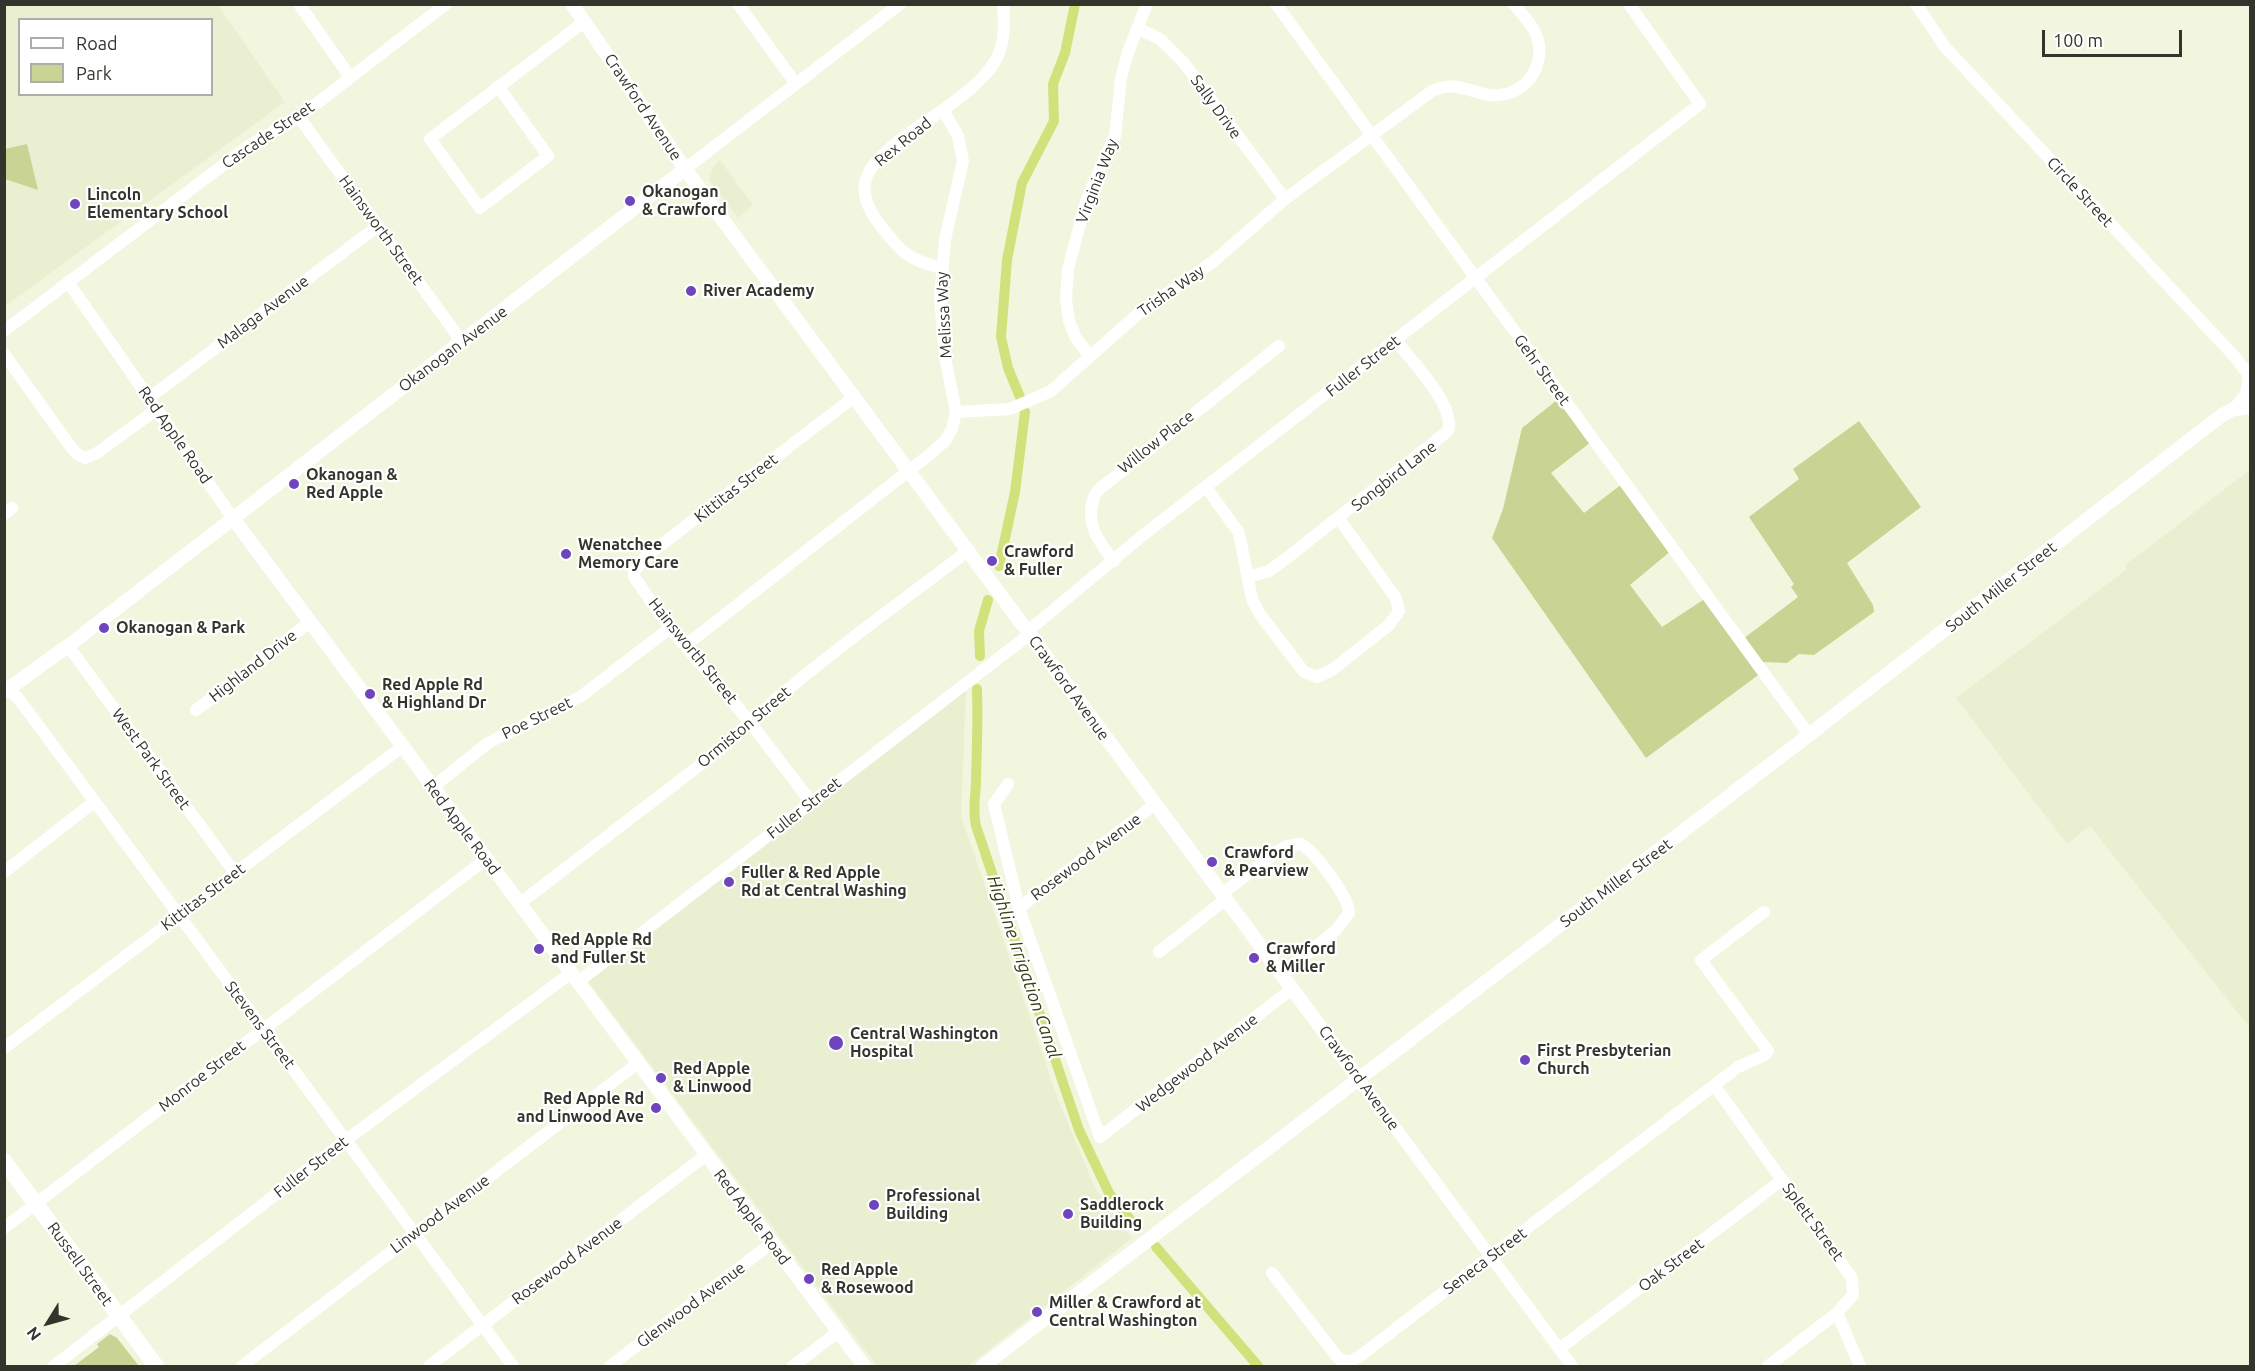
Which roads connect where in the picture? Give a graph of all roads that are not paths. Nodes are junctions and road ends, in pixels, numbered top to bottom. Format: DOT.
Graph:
graph roads {
  1 [pos="299,4"];
  2 [pos="572,4"];
  3 [pos="738,4"];
  4 [pos="900,4"];
  5 [pos="1003,4"];
  6 [pos="1147,4"];
  7 [pos="1276,4"];
  8 [pos="1514,4"];
  9 [pos="1629,4"];
  10 [pos="1916,4"];
  11 [pos="438,7"];
  12 [pos="584,22"];
  13 [pos="1137,27"];
  14 [pos="351,76"];
  15 [pos="796,84"];
  16 [pos="498,86"];
  17 [pos="943,110"];
  18 [pos="300,117"];
  19 [pos="1372,135"];
  20 [pos="685,169"];
  21 [pos="1285,199"];
  22 [pos="378,226"];
  23 [pos="941,268"];
  24 [pos="1478,278"];
  25 [pos="68,282"];
  26 [pos="4,331"];
  27 [pos="1396,340"];
  28 [pos="462,342"];
  29 [pos="1279,346"];
  30 [pos="4,354"];
  31 [pos="1089,355"];
  32 [pos="2250,376"];
  33 [pos="854,397"];
  34 [pos="149,398"];
  35 [pos="2250,407"];
  36 [pos="157,409"];
  37 [pos="2234,409"];
  38 [pos="956,412"];
  39 [pos="910,470"];
  40 [pos="1206,487"];
  41 [pos="232,517"];
  42 [pos="1339,519"];
  43 [pos="969,550"];
  44 [pos="1114,561"];
  45 [pos="1248,577"];
  46 [pos="641,586"];
  47 [pos="310,622"];
  48 [pos="670,628"];
  49 [pos="1029,633"];
  50 [pos="687,645"];
  51 [pos="68,646"];
  52 [pos="5,689"];
  53 [pos="196,710"];
  54 [pos="750,721"];
  55 [pos="1809,735"];
  56 [pos="403,746"];
  57 [pos="1008,784"];
  58 [pos="433,787"];
  59 [pos="94,802"];
  60 [pos="811,802"];
  61 [pos="1154,805"];
  62 [pos="486,859"];
  63 [pos="4,872"];
  64 [pos="235,873"];
  65 [pos="1224,897"];
  66 [pos="519,904"];
  67 [pos="1019,908"];
  68 [pos="1764,912"];
  69 [pos="178,916"];
  70 [pos="1159,952"];
  71 [pos="1283,974"];
  72 [pos="574,977"];
  73 [pos="1293,988"];
  74 [pos="263,1029"];
  75 [pos="4,1048"];
  76 [pos="638,1063"];
  77 [pos="1359,1079"];
  78 [pos="1715,1086"];
  79 [pos="346,1140"];
  80 [pos="706,1155"];
  81 [pos="4,1161"];
  82 [pos="1782,1180"];
  83 [pos="36,1204"];
  84 [pos="4,1228"];
  85 [pos="416,1233"];
  86 [pos="772,1243"];
  87 [pos="1490,1256"];
  88 [pos="1272,1273"];
  89 [pos="1838,1314"];
  90 [pos="119,1317"];
  91 [pos="483,1325"];
  92 [pos="838,1332"];
  93 [pos="1559,1349"];
  94 [pos="54,1366"];
  95 [pos="156,1366"];
  96 [pos="242,1366"];
  97 [pos="429,1366"];
  98 [pos="513,1366"];
  99 [pos="610,1366"];
  100 [pos="793,1366"];
  101 [pos="864,1366"];
  102 [pos="983,1366"];
  103 [pos="1572,1366"];
  104 [pos="1768,1366"];
  105 [pos="1860,1366"];
  1 -- 14 [label="street"];
  2 -- 12 [label="street, Crawford Avenue"];
  3 -- 15 [label="street"];
  4 -- 15 [label="street, Okanogan Avenue"];
  5 -- 17 [label="street, Rex Road"];
  6 -- 13 [label="street, Virginia Way"];
  7 -- 19 [label="street, Gehr Street"];
  8 -- 19 [label="street, Trisha Way"];
  9 -- 24 [label="street, Fuller Street"];
  10 -- 32 [label="street, Circle Street"];
  11 -- 14 [label="street, Cascade Street"];
  12 -- 16 [label="street"];
  12 -- 20 [label="street, Crawford Avenue"];
  13 -- 21 [label="street, Sally Drive"];
  13 -- 31 [label="street, Virginia Way"];
  14 -- 18 [label="street, Cascade Street"];
  15 -- 20 [label="street, Okanogan Avenue"];
  16 -- 16 [label="street"];
  17 -- 23 [label="street, Melissa Way"];
  17 -- 23 [label="street, Rex Road"];
  18 -- 22 [label="street, Hainsworth Street"];
  18 -- 25 [label="street, Cascade Street"];
  19 -- 21 [label="street, Trisha Way"];
  19 -- 24 [label="street, Gehr Street"];
  20 -- 28 [label="street, Okanogan Avenue"];
  20 -- 33 [label="street, Crawford Avenue"];
  21 -- 31 [label="street, Trisha Way"];
  22 -- 28 [label="street, Hainsworth Street"];
  22 -- 34 [label="street, Malaga Avenue"];
  23 -- 38 [label="street, Melissa Way"];
  24 -- 27 [label="street, Fuller Street"];
  24 -- 55 [label="street, Gehr Street"];
  25 -- 26 [label="street, Cascade Street"];
  25 -- 34 [label="street, Red Apple Road"];
  27 -- 40 [label="street, Fuller Street"];
  27 -- 42 [label="street, Songbird Lane"];
  28 -- 41 [label="street, Okanogan Avenue"];
  29 -- 44 [label="street, Willow Place"];
  30 -- 36 [label="street"];
  31 -- 38 [label="street, Trisha Way"];
  32 -- 37 [label="street, Circle Street"];
  33 -- 39 [label="street, Crawford Avenue"];
  33 -- 46 [label="street, Kittitas Street"];
  34 -- 36 [label="street, Red Apple Road"];
  35 -- 37 [label="street, South Miller Street"];
  36 -- 41 [label="street, Red Apple Road"];
  37 -- 55 [label="street, South Miller Street"];
  38 -- 39 [label="street, Melissa Way"];
  39 -- 43 [label="street, Crawford Avenue"];
  39 -- 50 [label="street"];
  40 -- 44 [label="street, Fuller Street"];
  40 -- 45 [label="street"];
  41 -- 47 [label="street, Red Apple Road"];
  41 -- 51 [label="street, Okanogan Avenue"];
  42 -- 45 [label="street, Songbird Lane"];
  42 -- 45 [label="street"];
  43 -- 49 [label="street, Crawford Avenue"];
  43 -- 54 [label="street, Ormiston Street"];
  44 -- 49 [label="street, Fuller Street"];
  46 -- 48 [label="street, Hainsworth Street"];
  47 -- 53 [label="street, Highland Drive"];
  47 -- 56 [label="street, Red Apple Road"];
  48 -- 50 [label="street, Hainsworth Street"];
  48 -- 58 [label="street, Poe Street"];
  49 -- 60 [label="street, Fuller Street"];
  49 -- 61 [label="street, Crawford Avenue"];
  50 -- 54 [label="street, Hainsworth Street"];
  51 -- 52 [label="street, Okanogan Avenue"];
  51 -- 64 [label="street, West Park Street"];
  52 -- 59 [label="street, Stevens Street"];
  54 -- 60 [label="street, Hainsworth Street"];
  54 -- 66 [label="street, Ormiston Street"];
  55 -- 77 [label="street, South Miller Street"];
  56 -- 58 [label="street, Red Apple Road"];
  56 -- 64 [label="street, Kittitas Street"];
  57 -- 67 [label="street"];
  58 -- 62 [label="street, Red Apple Road"];
  59 -- 63 [label="street"];
  59 -- 69 [label="street, Stevens Street"];
  60 -- 72 [label="street, Fuller Street"];
  61 -- 65 [label="street, Crawford Avenue"];
  61 -- 67 [label="street, Rosewood Avenue"];
  62 -- 66 [label="street, Red Apple Road"];
  62 -- 74 [label="street, Monroe Street"];
  64 -- 69 [label="street, Kittitas Street"];
  65 -- 70 [label="street"];
  65 -- 71 [label="street, Crawford Avenue"];
  65 -- 71 [label="street"];
  66 -- 72 [label="street, Red Apple Road"];
  67 -- 73 [label="street, Wedgewood Avenue"];
  68 -- 78 [label="street, Seneca Street"];
  69 -- 74 [label="street, Stevens Street"];
  69 -- 75 [label="street, Kittitas Street"];
  71 -- 73 [label="street, Crawford Avenue"];
  72 -- 76 [label="street, Red Apple Road"];
  72 -- 79 [label="street, Fuller Street"];
  73 -- 77 [label="street, Crawford Avenue"];
  74 -- 79 [label="street, Stevens Street"];
  74 -- 83 [label="street, Monroe Street"];
  76 -- 80 [label="street, Red Apple Road"];
  76 -- 85 [label="street, Linwood Avenue"];
  77 -- 87 [label="street, Crawford Avenue"];
  77 -- 102 [label="street, South Miller Street"];
  78 -- 82 [label="street, Splett Street"];
  78 -- 87 [label="street, Seneca Street"];
  79 -- 85 [label="street, Stevens Street"];
  79 -- 90 [label="street, Fuller Street"];
  80 -- 86 [label="street, Red Apple Road"];
  80 -- 91 [label="street, Rosewood Avenue"];
  81 -- 83 [label="main road, Russell Street"];
  82 -- 89 [label="street, Splett Street"];
  82 -- 93 [label="street, Oak Street"];
  83 -- 84 [label="street, Monroe Street"];
  83 -- 90 [label="main road, Russell Street"];
  85 -- 91 [label="street, Stevens Street"];
  85 -- 96 [label="street, Linwood Avenue"];
  86 -- 92 [label="street, Red Apple Road"];
  86 -- 99 [label="street, Glenwood Avenue"];
  87 -- 88 [label="street, Seneca Street"];
  87 -- 93 [label="street, Crawford Avenue"];
  89 -- 104 [label="street"];
  89 -- 105 [label="street"];
  90 -- 94 [label="street, Fuller Street"];
  90 -- 95 [label="main road, Russell Street"];
  91 -- 97 [label="street, Rosewood Avenue"];
  91 -- 98 [label="street, Stevens Street"];
  92 -- 100 [label="street"];
  92 -- 101 [label="street, Red Apple Road"];
  93 -- 103 [label="street, Crawford Avenue"];
}
